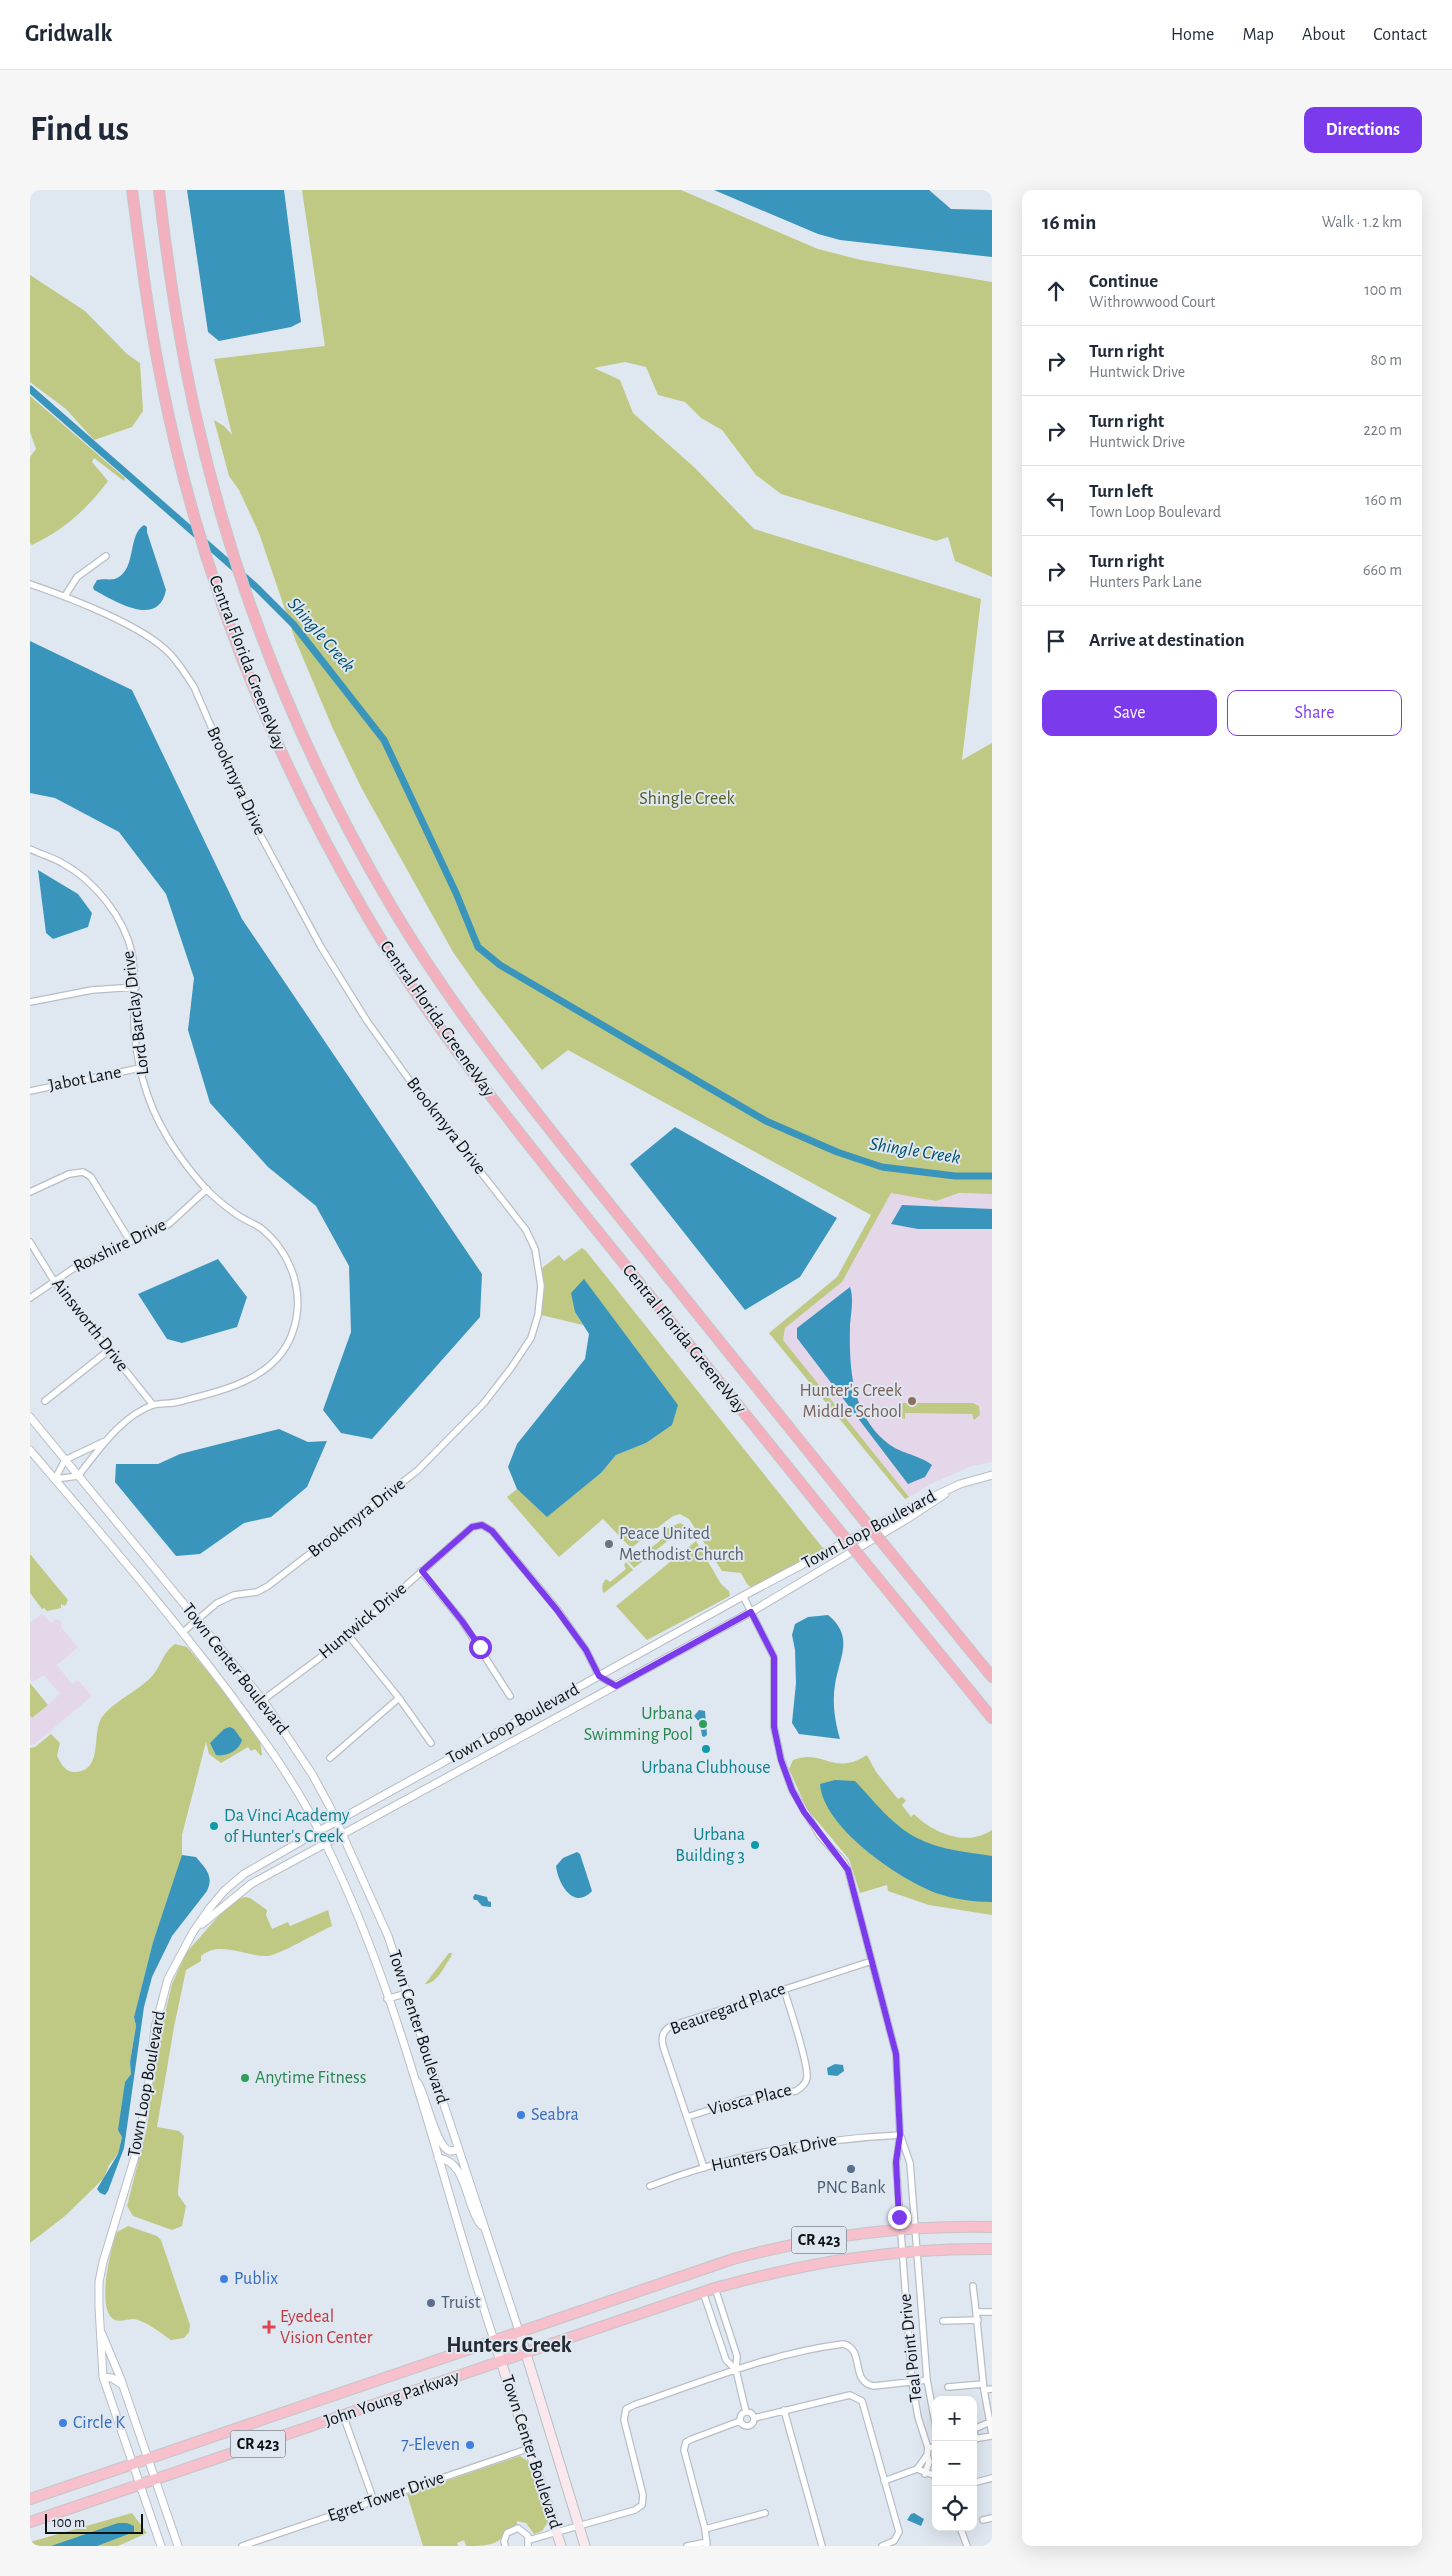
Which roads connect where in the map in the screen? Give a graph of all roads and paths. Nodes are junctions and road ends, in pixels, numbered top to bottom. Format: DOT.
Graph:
graph roads {
  1 [pos="132,190"];
  2 [pos="158,190"];
  3 [pos="106,556"];
  4 [pos="30,584"];
  5 [pos="65,596"];
  6 [pos="30,849"];
  7 [pos="136,987"];
  8 [pos="30,1002"];
  9 [pos="140,1068"];
  10 [pos="30,1090"];
  11 [pos="207,1189"];
  12 [pos="30,1192"];
  13 [pos="130,1241"];
  14 [pos="30,1242"];
  15 [pos="54,1281"];
  16 [pos="30,1298"];
  17 [pos="109,1350"];
  18 [pos="45,1401"];
  19 [pos="153,1405"];
  20 [pos="30,1417"];
  21 [pos="109,1440"];
  22 [pos="30,1450"];
  23 [pos="65,1460"];
  24 [pos="992,1475"];
  25 [pos="78,1476"];
  26 [pos="55,1479"];
  27 [pos="960,1484"];
  28 [pos="422,1571"];
  29 [pos="743,1596"];
  30 [pos="751,1612"];
  31 [pos="197,1619"];
  32 [pos="183,1632"];
  33 [pos="349,1636"];
  34 [pos="599,1676"];
  35 [pos="992,1677"];
  36 [pos="616,1686"];
  37 [pos="510,1696"];
  38 [pos="399,1698"];
  39 [pos="263,1700"];
  40 [pos="992,1718"];
  41 [pos="431,1743"];
  42 [pos="330,1758"];
  43 [pos="337,1822"];
  44 [pos="319,1830"];
  45 [pos="344,1836"];
  46 [pos="326,1845"];
  47 [pos="193,1932"];
  48 [pos="872,1961"];
  49 [pos="784,1989"];
  50 [pos="408,1993"];
  51 [pos="387,1999"];
  52 [pos="412,2074"];
  53 [pos="686,2117"];
  54 [pos="900,2135"];
  55 [pos="458,2150"];
  56 [pos="438,2158"];
  57 [pos="704,2168"];
  58 [pos="650,2186"];
  59 [pos="992,2227"];
  60 [pos="915,2228"];
  61 [pos="484,2229"];
  62 [pos="900,2229"];
  63 [pos="992,2249"];
  64 [pos="917,2251"];
  65 [pos="902,2252"];
  66 [pos="973,2286"];
  67 [pos="715,2288"];
  68 [pos="703,2292"];
  69 [pos="976,2312"];
  70 [pos="992,2312"];
  71 [pos="978,2320"];
  72 [pos="943,2321"];
  73 [pos="100,2329"];
  74 [pos="519,2331"];
  75 [pos="494,2340"];
  76 [pos="526,2353"];
  77 [pos="501,2361"];
  78 [pos="736,2370"];
  79 [pos="103,2377"];
  80 [pos="927,2380"];
  81 [pos="912,2382"];
  82 [pos="123,2386"];
  83 [pos="948,2387"];
  84 [pos="983,2387"];
  85 [pos="992,2389"];
  86 [pos="932,2406"];
  87 [pos="784,2410"];
  88 [pos="746,2412"];
  89 [pos="343,2415"];
  90 [pos="754,2418"];
  91 [pos="740,2421"];
  92 [pos="990,2422"];
  93 [pos="977,2428"];
  94 [pos="992,2435"];
  95 [pos="977,2438"];
  96 [pos="530,2448"];
  97 [pos="928,2448"];
  98 [pos="932,2448"];
  99 [pos="927,2455"];
  100 [pos="148,2458"];
  101 [pos="132,2464"];
  102 [pos="917,2470"];
  103 [pos="926,2474"];
  104 [pos="932,2475"];
  105 [pos="992,2478"];
  106 [pos="156,2479"];
  107 [pos="884,2481"];
  108 [pos="977,2482"];
  109 [pos="139,2484"];
  110 [pos="30,2499"];
  111 [pos="374,2501"];
  112 [pos="765,2513"];
  113 [pos="992,2518"];
  114 [pos="983,2520"];
  115 [pos="30,2522"];
  116 [pos="580,2526"];
  117 [pos="705,2529"];
  118 [pos="961,2531"];
  119 [pos="557,2532"];
  120 [pos="529,2543"];
  121 [pos="707,2544"];
  122 [pos="161,2546"];
  123 [pos="178,2546"];
  124 [pos="242,2546"];
  125 [pos="505,2546"];
  126 [pos="561,2546"];
  127 [pos="586,2546"];
  128 [pos="687,2546"];
  129 [pos="822,2546"];
  130 [pos="882,2546"];
  131 [pos="967,2546"];
  1 -- 40 [label="highway, Central Florida GreeneWay, bridge"];
  2 -- 35 [label="highway, Central Florida GreeneWay, bridge"];
  3 -- 5 [label="street"];
  4 -- 5 [label="street, Brookmyra Drive"];
  5 -- 31 [label="street, Brookmyra Drive"];
  6 -- 7 [label="street, Lord Barclay Drive"];
  7 -- 8 [label="street"];
  7 -- 9 [label="street, Lord Barclay Drive"];
  9 -- 10 [label="street, Jabot Lane"];
  9 -- 11 [label="street, Lord Barclay Drive"];
  11 -- 13 [label="street, Roxshire Drive"];
  11 -- 19 [label="street, Lord Barclay Drive"];
  12 -- 13 [label="street"];
  13 -- 15 [label="street, Roxshire Drive"];
  14 -- 15 [label="street, Ainsworth Drive"];
  15 -- 16 [label="street, Roxshire Drive"];
  15 -- 17 [label="street, Ainsworth Drive"];
  17 -- 18 [label="street"];
  17 -- 19 [label="street, Ainsworth Drive"];
  19 -- 21 [label="street, Lord Barclay Drive"];
  20 -- 23 [label="street, Town Center Boulevard"];
  21 -- 23 [label="street, Lord Barclay Drive"];
  21 -- 25 [label="street, Lord Barclay Drive"];
  22 -- 26 [label="street, Town Center Boulevard"];
  23 -- 25 [label="street, Town Center Boulevard"];
  23 -- 26 [label="street"];
  24 -- 27 [label="street, Town Loop Boulevard"];
  25 -- 26 [label="street"];
  25 -- 31 [label="street, Town Center Boulevard"];
  26 -- 32 [label="street, Town Center Boulevard"];
  27 -- 29 [label="street, Town Loop Boulevard"];
  27 -- 30 [label="street, Town Loop Boulevard"];
  28 -- 33 [label="street, Huntwick Drive"];
  28 -- 34 [label="street, Huntwick Drive"];
  28 -- 37 [label="street"];
  29 -- 30 [label="street"];
  29 -- 34 [label="street, Town Loop Boulevard"];
  30 -- 36 [label="street, Town Loop Boulevard"];
  30 -- 48 [label="street"];
  31 -- 32 [label="street, Brookmyra Drive"];
  31 -- 39 [label="street, Town Center Boulevard"];
  32 -- 44 [label="street, Town Center Boulevard"];
  33 -- 38 [label="street"];
  33 -- 39 [label="street, Huntwick Drive"];
  34 -- 36 [label="street"];
  34 -- 43 [label="street, Town Loop Boulevard"];
  36 -- 45 [label="street, Town Loop Boulevard"];
  38 -- 41 [label="street"];
  38 -- 42 [label="street"];
  39 -- 43 [label="street, Town Center Boulevard"];
  43 -- 44 [label="street, Town Loop Boulevard"];
  43 -- 45 [label="street, Town Center Boulevard"];
  44 -- 46 [label="street, Town Center Boulevard"];
  44 -- 47 [label="street, Town Loop Boulevard"];
  45 -- 46 [label="street, Town Loop Boulevard"];
  45 -- 50 [label="street, Town Center Boulevard"];
  46 -- 47 [label="street, Town Loop Boulevard"];
  46 -- 51 [label="street, Town Center Boulevard"];
  47 -- 73 [label="street, Town Loop Boulevard"];
  48 -- 49 [label="street, Beauregard Place"];
  48 -- 54 [label="street"];
  49 -- 53 [label="street, Beauregard Place"];
  49 -- 53 [label="street, Viosca Place"];
  50 -- 51 [label="street"];
  50 -- 55 [label="street, Town Center Boulevard"];
  51 -- 52 [label="street, Town Center Boulevard"];
  52 -- 55 [label="street, Town Center Boulevard"];
  52 -- 56 [label="street, Town Center Boulevard"];
  53 -- 57 [label="street, Beauregard Place"];
  54 -- 57 [label="street, Hunters Oak Drive"];
  54 -- 60 [label="street, Teal Point Drive"];
  54 -- 62 [label="street, Teal Point Drive"];
  55 -- 61 [label="street, Town Center Boulevard"];
  56 -- 61 [label="street, Town Center Boulevard"];
  56 -- 75 [label="street, Town Center Boulevard"];
  57 -- 58 [label="street, Hunters Oak Drive"];
  59 -- 60 [label="highway, John Young Parkway / CR 423"];
  60 -- 62 [label="highway, John Young Parkway / CR 423"];
  60 -- 64 [label="street, Teal Point Drive"];
  61 -- 74 [label="street, Town Center Boulevard"];
  62 -- 65 [label="street, Teal Point Drive"];
  62 -- 74 [label="highway, John Young Parkway / CR 423"];
  63 -- 64 [label="highway, John Young Parkway / CR 423"];
  64 -- 65 [label="highway, John Young Parkway / CR 423"];
  64 -- 80 [label="street, Teal Point Drive"];
  65 -- 67 [label="highway, John Young Parkway / CR 423"];
  65 -- 81 [label="street, Teal Point Drive"];
  66 -- 69 [label="street"];
  67 -- 68 [label="highway, John Young Parkway / CR 423"];
  67 -- 78 [label="street"];
  68 -- 76 [label="highway, John Young Parkway / CR 423"];
  68 -- 78 [label="street"];
  69 -- 70 [label="street"];
  69 -- 71 [label="street"];
  71 -- 72 [label="street"];
  71 -- 84 [label="street"];
  73 -- 79 [label="street, Town Loop Boulevard"];
  73 -- 82 [label="street, Town Loop Boulevard"];
  74 -- 75 [label="highway, John Young Parkway / CR 423"];
  74 -- 76 [label="main road, Town Center Boulevard"];
  75 -- 77 [label="main road, Town Center Boulevard"];
  75 -- 100 [label="highway, John Young Parkway / CR 423"];
  76 -- 77 [label="highway, John Young Parkway / CR 423"];
  76 -- 116 [label="main road, Town Center Boulevard"];
  77 -- 89 [label="highway, John Young Parkway / CR 423"];
  77 -- 96 [label="main road, Town Center Boulevard"];
  78 -- 81 [label="street"];
  78 -- 88 [label="street"];
  78 -- 116 [label="street"];
  79 -- 82 [label="street"];
  79 -- 101 [label="street, Town Loop Boulevard"];
  80 -- 81 [label="street"];
  80 -- 86 [label="street, Teal Point Drive"];
  81 -- 97 [label="street, Teal Point Drive"];
  82 -- 100 [label="street, Town Loop Boulevard"];
  83 -- 84 [label="street"];
  84 -- 85 [label="street"];
  84 -- 92 [label="street"];
  87 -- 90 [label="street"];
  87 -- 107 [label="street"];
  87 -- 129 [label="street"];
  88 -- 90 [label="street"];
  88 -- 91 [label="street"];
  89 -- 106 [label="highway, John Young Parkway / CR 423"];
  89 -- 111 [label="street"];
  90 -- 91 [label="street"];
  91 -- 117 [label="street"];
  92 -- 93 [label="street"];
  92 -- 94 [label="street"];
  94 -- 95 [label="street"];
  96 -- 111 [label="street, Egret Tower Drive"];
  96 -- 119 [label="main road, Town Center Boulevard"];
  97 -- 98 [label="street"];
  97 -- 99 [label="street, Teal Point Drive"];
  99 -- 102 [label="street, Teal Point Drive"];
  99 -- 103 [label="street"];
  100 -- 101 [label="highway, John Young Parkway / CR 423"];
  100 -- 106 [label="street, Town Loop Boulevard"];
  101 -- 109 [label="street, Town Loop Boulevard"];
  101 -- 110 [label="highway, John Young Parkway / CR 423"];
  102 -- 103 [label="street"];
  102 -- 107 [label="street"];
  103 -- 104 [label="street"];
  105 -- 108 [label="street"];
  106 -- 109 [label="highway, John Young Parkway / CR 423"];
  106 -- 123 [label="street, Town Loop Boulevard"];
  107 -- 130 [label="street"];
  109 -- 115 [label="highway, John Young Parkway / CR 423"];
  109 -- 122 [label="street, Town Loop Boulevard"];
  111 -- 124 [label="street, Egret Tower Drive"];
  112 -- 117 [label="street"];
  113 -- 114 [label="street"];
  116 -- 119 [label="street"];
  116 -- 127 [label="main road, Town Center Boulevard"];
  117 -- 121 [label="street"];
  118 -- 131 [label="street"];
  119 -- 120 [label="street"];
  119 -- 126 [label="main road, Town Center Boulevard"];
  120 -- 125 [label="street"];
  121 -- 128 [label="street"];
}
